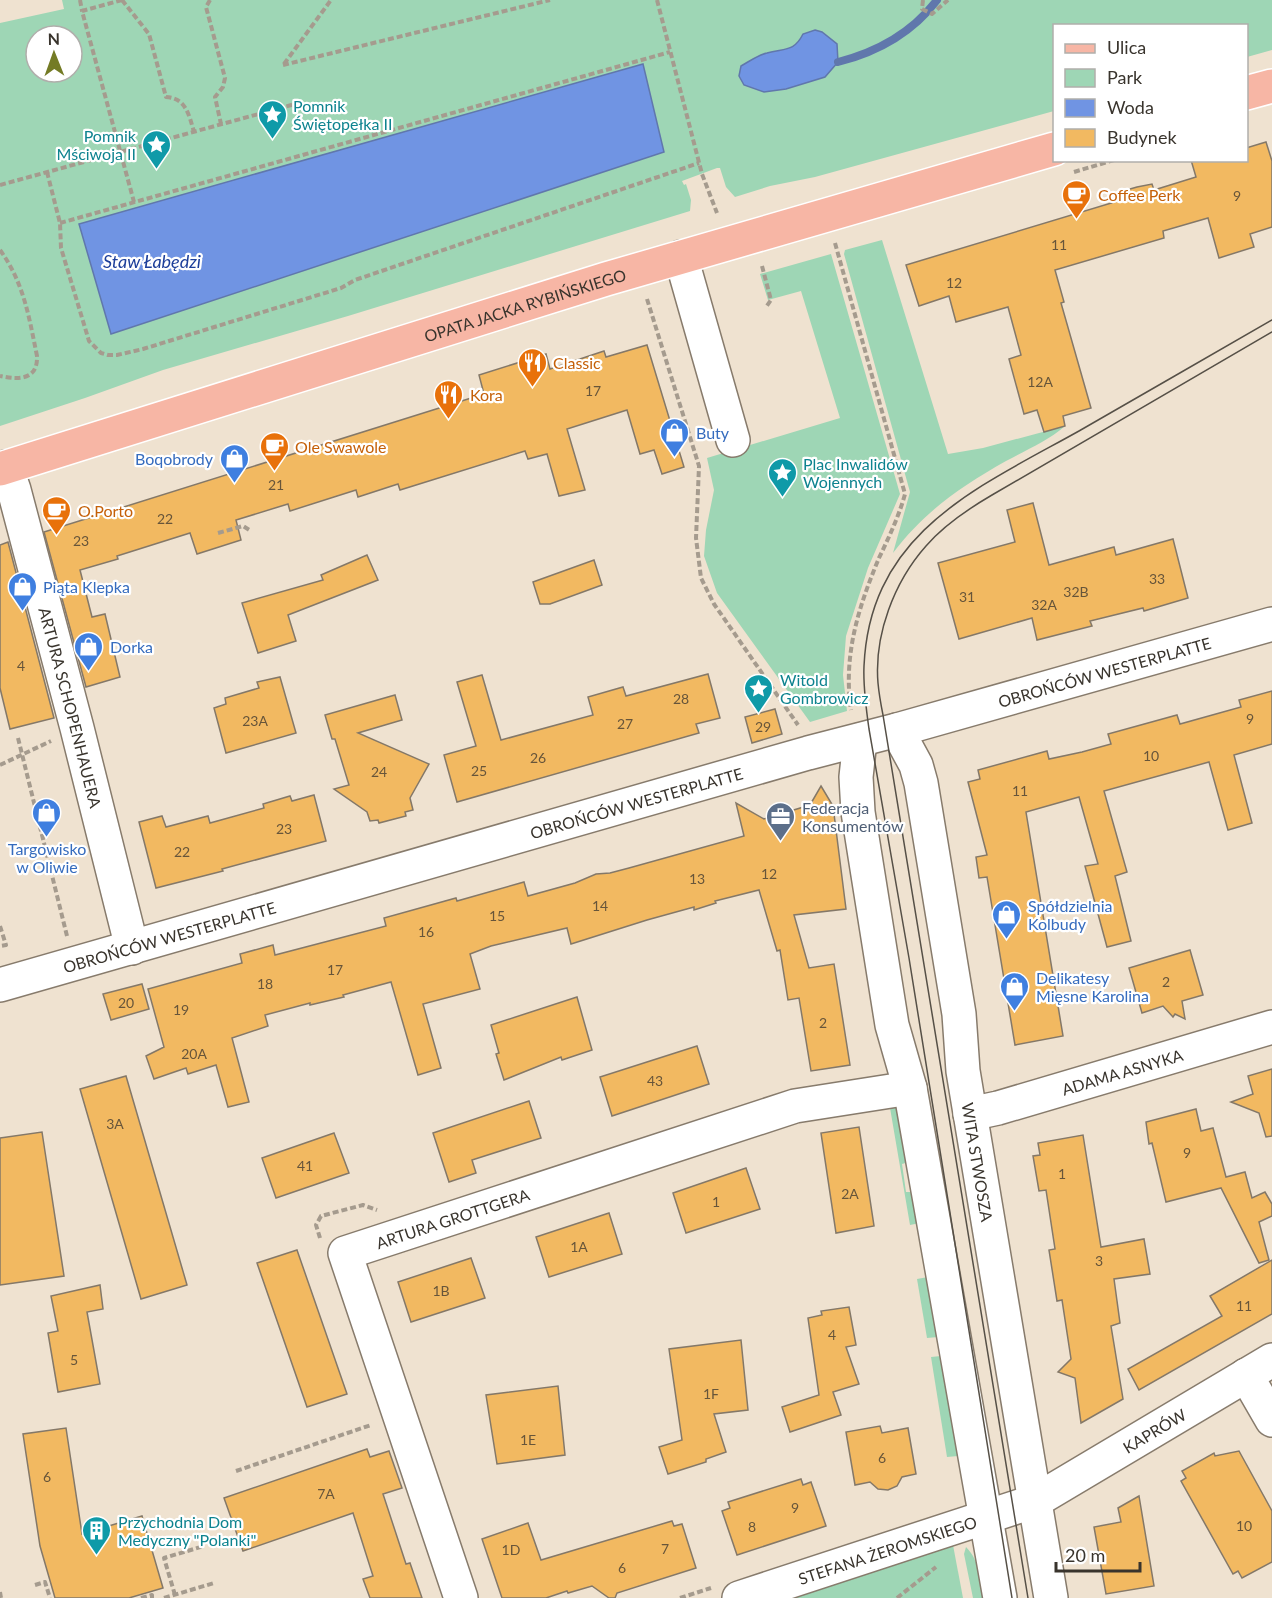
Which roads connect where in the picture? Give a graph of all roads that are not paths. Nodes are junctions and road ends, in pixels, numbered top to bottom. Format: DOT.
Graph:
graph roads {
  1 [pos="1272,86"];
  2 [pos="1248,92"];
  3 [pos="1053,148"];
  4 [pos="681,257"];
  5 [pos="733,440"];
  6 [pos="3,468"];
  7 [pos="1272,624"];
  8 [pos="856,730"];
  9 [pos="897,730"];
  10 [pos="132,948"];
  11 [pos="0,986"];
  12 [pos="1272,1027"];
  13 [pos="910,1088"];
  14 [pos="970,1114"];
  15 [pos="1259,1367"];
  16 [pos="1272,1420"];
  17 [pos="1035,1500"];
  18 [pos="985,1518"];
  19 [pos="461,1598"];
  20 [pos="739,1598"];
  21 [pos="1000,1598"];
  22 [pos="1051,1598"];
  1 -- 2 [label="main road"];
  3 -- 4 [label="main road, OPATA JACKA RYBIŃSKIEGO"];
  4 -- 5 [label="street"];
  4 -- 6 [label="main road, OPATA JACKA RYBIŃSKIEGO"];
  6 -- 10 [label="street, ARTURA SCHOPENHAUERA"];
  7 -- 9 [label="street, OBROŃCÓW WESTERPLATTE"];
  8 -- 9 [label="street, OBROŃCÓW WESTERPLATTE"];
  8 -- 10 [label="street, OBROŃCÓW WESTERPLATTE"];
  8 -- 13 [label="street"];
  9 -- 14 [label="street, WITA STWOSZA"];
  10 -- 11 [label="street, OBROŃCÓW WESTERPLATTE"];
  12 -- 14 [label="street, ADAMA ASNYKA"];
  13 -- 18 [label="street"];
  13 -- 19 [label="street, ARTURA GROTTGERA"];
  14 -- 17 [label="street, WITA STWOSZA"];
  15 -- 16 [label="street"];
  15 -- 17 [label="street, KAPRÓW"];
  17 -- 18 [label="street, STEFANA ŻEROMSKIEGO"];
  17 -- 22 [label="street, WITA STWOSZA"];
  18 -- 20 [label="street, STEFANA ŻEROMSKIEGO"];
  18 -- 21 [label="street"];
}
